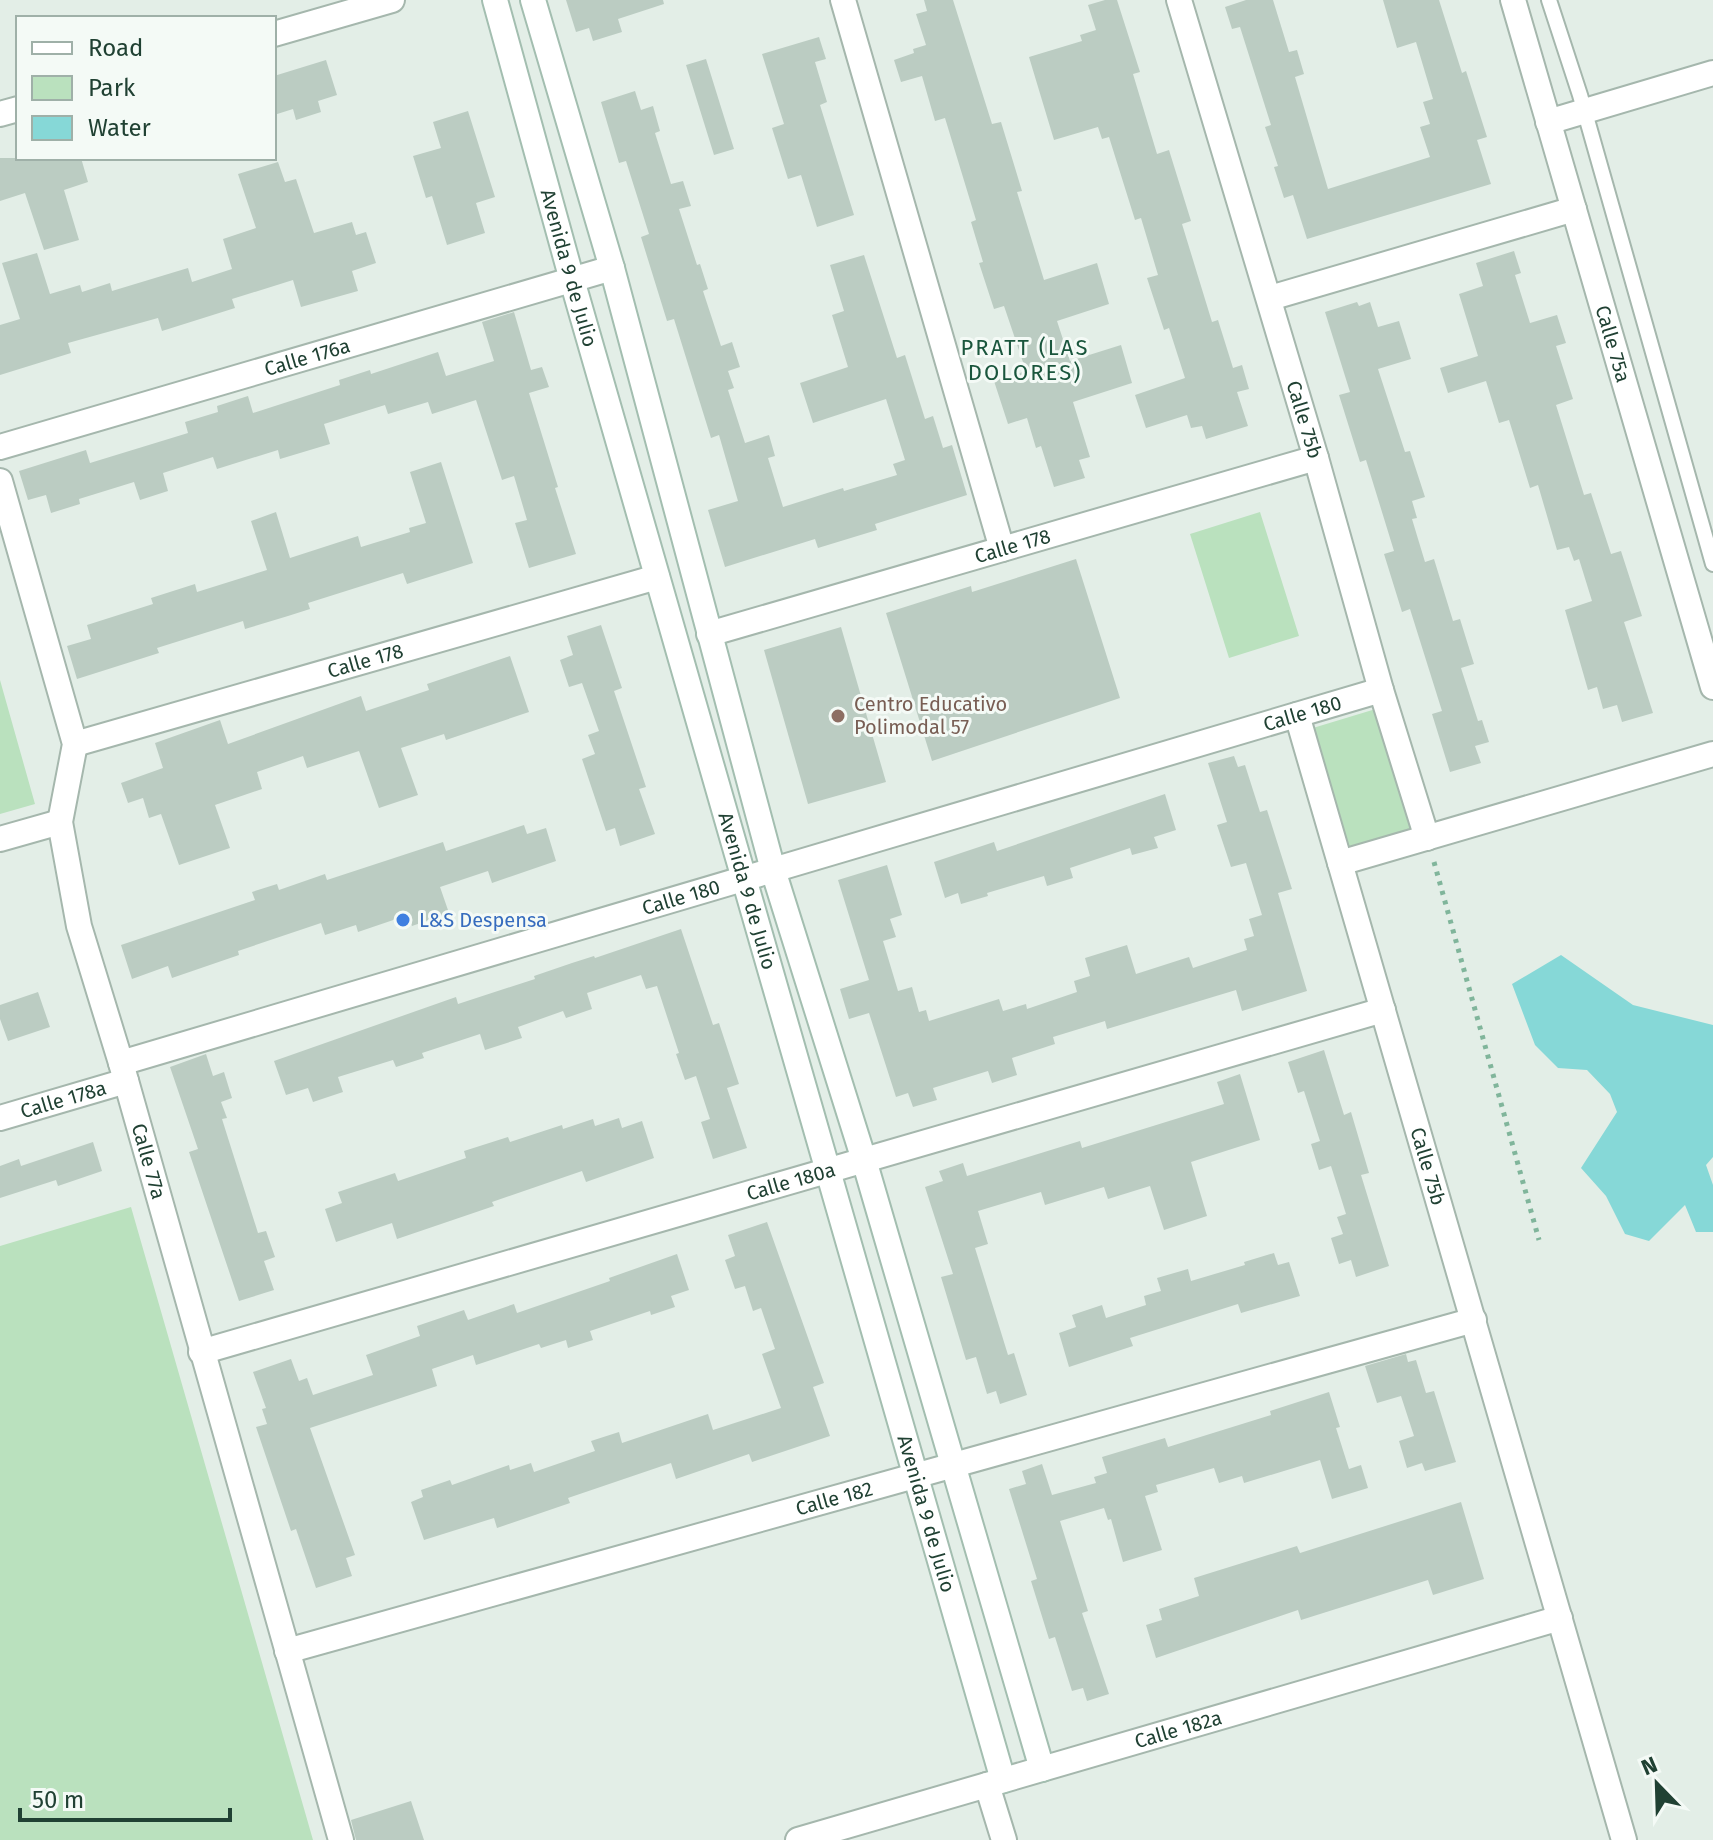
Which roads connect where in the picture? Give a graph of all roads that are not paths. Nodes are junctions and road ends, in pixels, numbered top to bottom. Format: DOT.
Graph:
graph roads {
  1 [pos="392,0"];
  2 [pos="495,0"];
  3 [pos="533,0"];
  4 [pos="843,0"];
  5 [pos="1179,0"];
  6 [pos="1513,0"];
  7 [pos="1549,0"];
  8 [pos="276,33"];
  9 [pos="1713,73"];
  10 [pos="1584,111"];
  11 [pos="1548,122"];
  12 [pos="1574,209"];
  13 [pos="612,268"];
  14 [pos="572,280"];
  15 [pos="1270,298"];
  16 [pos="0,447"];
  17 [pos="1316,458"];
  18 [pos="0,481"];
  19 [pos="1002,549"];
  20 [pos="1713,564"];
  21 [pos="657,577"];
  22 [pos="709,634"];
  23 [pos="1713,687"];
  24 [pos="1381,690"];
  25 [pos="1297,715"];
  26 [pos="75,744"];
  27 [pos="1713,754"];
  28 [pos="60,822"];
  29 [pos="1427,838"];
  30 [pos="0,839"];
  31 [pos="1340,863"];
  32 [pos="773,870"];
  33 [pos="743,879"];
  34 [pos="1383,1010"];
  35 [pos="123,1072"];
  36 [pos="0,1118"];
  37 [pos="864,1160"];
  38 [pos="827,1170"];
  39 [pos="1474,1320"];
  40 [pos="201,1352"];
  41 [pos="955,1465"];
  42 [pos="914,1476"];
  43 [pos="1560,1618"];
  44 [pos="287,1651"];
  45 [pos="1042,1769"];
  46 [pos="995,1783"];
  47 [pos="341,1840"];
  48 [pos="798,1840"];
  49 [pos="1004,1840"];
  50 [pos="1624,1840"];
  1 -- 8 [label="street"];
  2 -- 14 [label="street, Avenida 9 de Julio"];
  3 -- 13 [label="street, Avenida 9 de Julio"];
  4 -- 19 [label="street"];
  5 -- 15 [label="street, Calle 75b"];
  6 -- 11 [label="street, Calle 75a"];
  7 -- 10 [label="lane"];
  9 -- 10 [label="street"];
  10 -- 11 [label="street"];
  10 -- 20 [label="lane"];
  11 -- 12 [label="street, Calle 75a"];
  12 -- 15 [label="street"];
  12 -- 23 [label="street, Calle 75a"];
  13 -- 14 [label="street, Calle 176a"];
  13 -- 22 [label="street, Avenida 9 de Julio"];
  14 -- 16 [label="street, Calle 176a"];
  14 -- 21 [label="street, Avenida 9 de Julio"];
  15 -- 17 [label="street, Calle 75b"];
  17 -- 19 [label="street, Calle 178"];
  17 -- 24 [label="street, Calle 75b"];
  18 -- 26 [label="street, Calle 77a"];
  19 -- 22 [label="street, Calle 178"];
  21 -- 26 [label="street, Calle 178"];
  21 -- 33 [label="street, Avenida 9 de Julio"];
  22 -- 32 [label="street, Avenida 9 de Julio"];
  24 -- 25 [label="street, Calle 180"];
  24 -- 29 [label="street, Calle 75b"];
  25 -- 31 [label="street, Calle 75b"];
  25 -- 32 [label="street, Calle 180"];
  26 -- 28 [label="street, Calle 77a"];
  27 -- 29 [label="street"];
  28 -- 30 [label="street"];
  28 -- 35 [label="street, Calle 77a"];
  29 -- 31 [label="street"];
  31 -- 34 [label="street, Calle 75b"];
  32 -- 33 [label="street, Calle 180"];
  32 -- 37 [label="street, Avenida 9 de Julio"];
  33 -- 35 [label="street, Calle 180"];
  33 -- 38 [label="street, Avenida 9 de Julio"];
  34 -- 37 [label="street, Calle 180a"];
  34 -- 39 [label="street, Calle 75b"];
  35 -- 36 [label="street, Calle 178a"];
  35 -- 40 [label="street, Calle 77a"];
  37 -- 38 [label="street, Calle 180a"];
  37 -- 41 [label="street, Avenida 9 de Julio"];
  38 -- 40 [label="street, Calle 180a"];
  38 -- 42 [label="street, Avenida 9 de Julio"];
  39 -- 41 [label="street, Calle 182"];
  39 -- 43 [label="street, Calle 75b"];
  40 -- 44 [label="street, Calle 77a"];
  41 -- 42 [label="street, Calle 182"];
  41 -- 45 [label="street, Avenida 9 de Julio"];
  42 -- 44 [label="street, Calle 182"];
  42 -- 46 [label="street, Avenida 9 de Julio"];
  43 -- 45 [label="street, Calle 182a"];
  43 -- 50 [label="street, Calle 75b"];
  44 -- 47 [label="street, Calle 77a"];
  45 -- 46 [label="street, Calle 182a"];
  46 -- 48 [label="street, Calle 182a"];
  46 -- 49 [label="street, Avenida 9 de Julio"];
}
